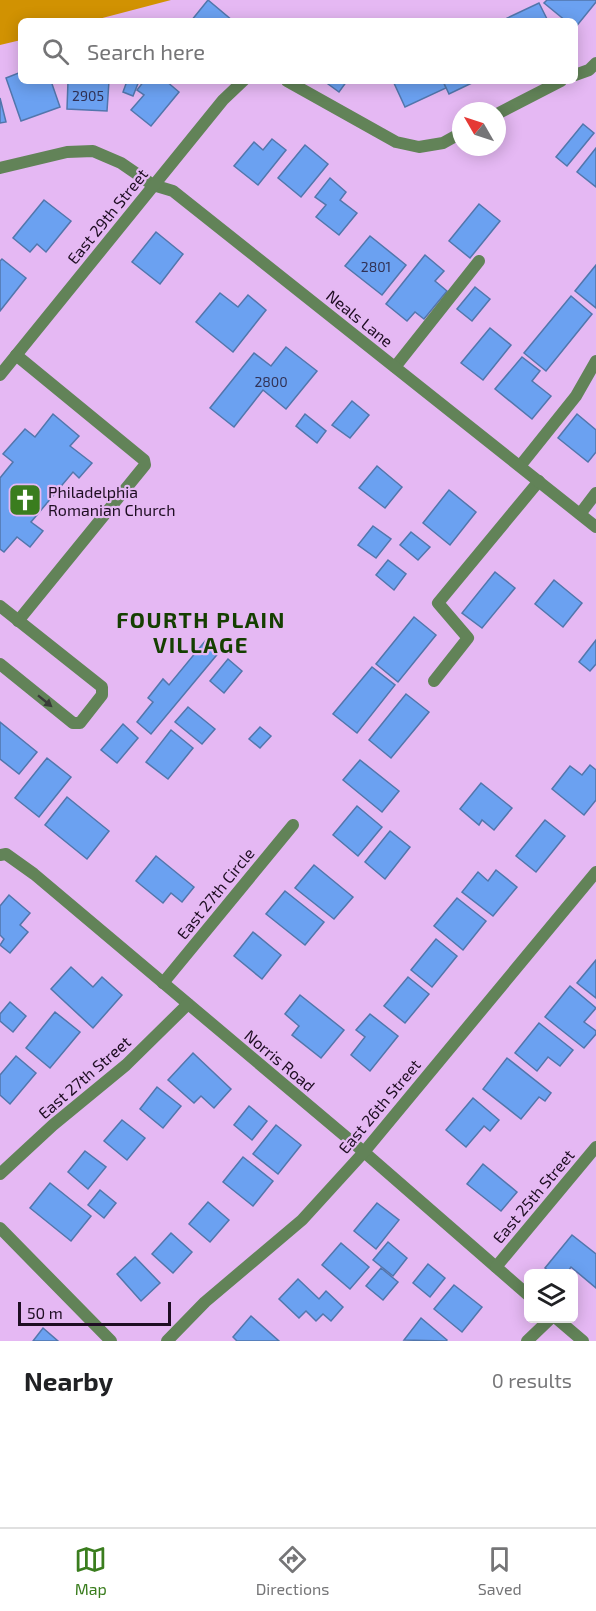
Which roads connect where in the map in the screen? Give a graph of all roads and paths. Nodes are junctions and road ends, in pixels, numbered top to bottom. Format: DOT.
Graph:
graph roads {
  1 [pos="596,63"];
  2 [pos="578,74"];
  3 [pos="240,84"];
  4 [pos="292,84"];
  5 [pos="555,84"];
  6 [pos="506,109"];
  7 [pos="452,138"];
  8 [pos="0,168"];
  9 [pos="153,185"];
  10 [pos="479,261"];
  11 [pos="16,355"];
  12 [pos="596,361"];
  13 [pos="395,367"];
  14 [pos="0,375"];
  15 [pos="520,466"];
  16 [pos="539,482"];
  17 [pos="596,493"];
  18 [pos="580,514"];
  19 [pos="596,527"];
  20 [pos="0,606"];
  21 [pos="18,621"];
  22 [pos="0,664"];
  23 [pos="434,681"];
  24 [pos="293,825"];
  25 [pos="3,854"];
  26 [pos="596,872"];
  27 [pos="163,983"];
  28 [pos="188,1004"];
  29 [pos="596,1147"];
  30 [pos="363,1152"];
  31 [pos="0,1174"];
  32 [pos="0,1228"];
  33 [pos="496,1267"];
  34 [pos="524,1291"];
  35 [pos="546,1323"];
  36 [pos="562,1323"];
  37 [pos="111,1341"];
  38 [pos="167,1341"];
  39 [pos="527,1341"];
  40 [pos="584,1341"];
  1 -- 2 [label="street"];
  3 -- 9 [label="street, East 29th Street"];
  4 -- 7 [label="street"];
  5 -- 6 [label="street"];
  8 -- 9 [label="street, Neals Lane"];
  9 -- 11 [label="street, East 29th Street"];
  9 -- 13 [label="street, Neals Lane"];
  10 -- 13 [label="street"];
  11 -- 14 [label="street, East 29th Street"];
  11 -- 21 [label="street"];
  12 -- 15 [label="street"];
  13 -- 15 [label="street, Neals Lane"];
  15 -- 16 [label="street, Neals Lane"];
  16 -- 18 [label="street, Neals Lane"];
  16 -- 23 [label="street"];
  17 -- 18 [label="street"];
  18 -- 19 [label="street, Neals Lane"];
  20 -- 21 [label="street"];
  22 -- 21 [label="street, one-way"];
  24 -- 27 [label="street, East 27th Circle"];
  25 -- 27 [label="street, Norris Road"];
  26 -- 30 [label="street, East 26th Street"];
  27 -- 28 [label="street, Norris Road"];
  28 -- 30 [label="street, Norris Road"];
  28 -- 31 [label="street, East 27th Street"];
  29 -- 33 [label="street, East 25th Street"];
  30 -- 33 [label="street, Norris Road"];
  30 -- 38 [label="street, East 26th Street"];
  32 -- 37 [label="street"];
  33 -- 34 [label="street, Norris Road"];
  35 -- 39 [label="street"];
  36 -- 40 [label="street"];
}
